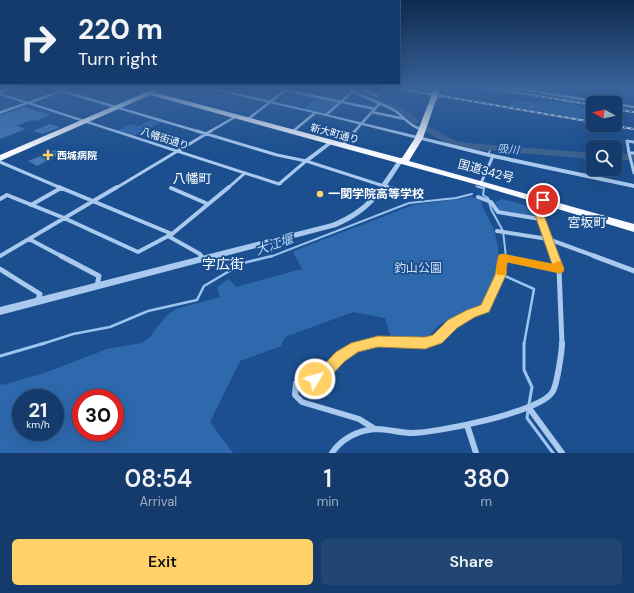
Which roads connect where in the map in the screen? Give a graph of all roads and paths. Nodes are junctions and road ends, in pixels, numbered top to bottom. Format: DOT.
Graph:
graph roads {
  1 [pos="14,108"];
  2 [pos="45,108"];
  3 [pos="113,108"];
  4 [pos="120,108"];
  5 [pos="203,108"];
  6 [pos="264,108"];
  7 [pos="294,108"];
  8 [pos="333,108"];
  9 [pos="371,108"];
  10 [pos="389,108"];
  11 [pos="427,108"];
  12 [pos="428,108"];
  13 [pos="375,109"];
  14 [pos="372,112"];
  15 [pos="0,113"];
  16 [pos="315,113"];
  17 [pos="326,115"];
  18 [pos="235,117"];
  19 [pos="247,120"];
  20 [pos="405,120"];
  21 [pos="84,121"];
  22 [pos="362,124"];
  23 [pos="418,128"];
  24 [pos="292,132"];
  25 [pos="207,134"];
  26 [pos="417,137"];
  27 [pos="331,142"];
  28 [pos="634,142"];
  29 [pos="343,145"];
  30 [pos="177,152"];
  31 [pos="634,153"];
  32 [pos="629,154"];
  33 [pos="493,156"];
  34 [pos="0,158"];
  35 [pos="306,161"];
  36 [pos="400,161"];
  37 [pos="0,162"];
  38 [pos="245,173"];
  39 [pos="634,173"];
  40 [pos="482,183"];
  41 [pos="279,184"];
  42 [pos="384,185"];
  43 [pos="634,186"];
  44 [pos="61,188"];
  45 [pos="171,188"];
  46 [pos="420,197"];
  47 [pos="478,197"];
  48 [pos="0,198"];
  49 [pos="543,200"];
  50 [pos="94,201"];
  51 [pos="208,204"];
  52 [pos="31,205"];
  53 [pos="64,218"];
  54 [pos="540,219"];
  55 [pos="634,228"];
  56 [pos="497,230"];
  57 [pos="170,235"];
  58 [pos="29,239"];
  59 [pos="548,239"];
  60 [pos="0,250"];
  61 [pos="5,253"];
  62 [pos="0,256"];
  63 [pos="202,260"];
  64 [pos="559,269"];
  65 [pos="0,270"];
  66 [pos="634,271"];
  67 [pos="97,286"];
  68 [pos="37,302"];
  69 [pos="0,311"];
  70 [pos="529,408"];
  71 [pos="467,425"];
  72 [pos="375,430"];
  73 [pos="332,453"];
  74 [pos="476,453"];
  75 [pos="562,453"];
  1 -- 15 [label="street"];
  2 -- 21 [label="street, 八幡街通り"];
  3 -- 21 [label="highway"];
  4 -- 25 [label="street"];
  5 -- 18 [label="highway, 新大町通り"];
  6 -- 19 [label="street"];
  7 -- 16 [label="street"];
  8 -- 17 [label="street"];
  9 -- 13 [label="street"];
  10 -- 20 [label="street"];
  11 -- 23 [label="highway"];
  12 -- 26 [label="highway"];
  13 -- 14 [label="street"];
  14 -- 20 [label="street"];
  14 -- 22 [label="street"];
  16 -- 17 [label="street"];
  16 -- 24 [label="street"];
  17 -- 22 [label="street"];
  18 -- 19 [label="highway, 新大町通り"];
  18 -- 25 [label="street"];
  19 -- 24 [label="highway, 新大町通り"];
  20 -- 23 [label="street"];
  21 -- 30 [label="street, 八幡街通り"];
  21 -- 34 [label="highway"];
  22 -- 26 [label="street"];
  22 -- 29 [label="street"];
  23 -- 26 [label="highway"];
  24 -- 27 [label="highway, 新大町通り"];
  25 -- 30 [label="street"];
  25 -- 35 [label="street"];
  26 -- 33 [label="street"];
  26 -- 36 [label="highway"];
  27 -- 29 [label="highway, 新大町通り"];
  27 -- 35 [label="street"];
  28 -- 32 [label="street"];
  29 -- 36 [label="highway, 新大町通り"];
  30 -- 38 [label="street, 八幡街通り"];
  30 -- 50 [label="street"];
  31 -- 32 [label="street"];
  32 -- 39 [label="street"];
  33 -- 40 [label="street"];
  33 -- 43 [label="street"];
  35 -- 41 [label="street"];
  35 -- 42 [label="street"];
  36 -- 40 [label="highway, 国道342号"];
  36 -- 42 [label="street"];
  37 -- 44 [label="street"];
  38 -- 41 [label="street, 八幡街通り"];
  38 -- 51 [label="street"];
  40 -- 49 [label="highway, 国道342号"];
  42 -- 46 [label="street"];
  42 -- 63 [label="street"];
  44 -- 50 [label="street"];
  44 -- 52 [label="street"];
  45 -- 51 [label="street"];
  47 -- 54 [label="street"];
  48 -- 52 [label="street"];
  49 -- 54 [label="street"];
  49 -- 55 [label="highway, 国道342号"];
  50 -- 53 [label="street"];
  50 -- 57 [label="street"];
  51 -- 57 [label="street"];
  52 -- 53 [label="street"];
  53 -- 57 [label="street"];
  53 -- 58 [label="street"];
  54 -- 59 [label="street"];
  56 -- 59 [label="street"];
  57 -- 63 [label="street"];
  58 -- 61 [label="street"];
  58 -- 67 [label="street"];
  59 -- 64 [label="street"];
  59 -- 66 [label="street"];
  60 -- 61 [label="street"];
  61 -- 62 [label="street"];
  63 -- 67 [label="street"];
  64 -- 70 [label="street"];
  64 -- 72 [label="street"];
  65 -- 68 [label="street"];
  67 -- 68 [label="street"];
  68 -- 69 [label="street"];
  70 -- 71 [label="street"];
  70 -- 75 [label="street"];
  71 -- 72 [label="street"];
  71 -- 74 [label="street"];
  72 -- 73 [label="street"];
}
